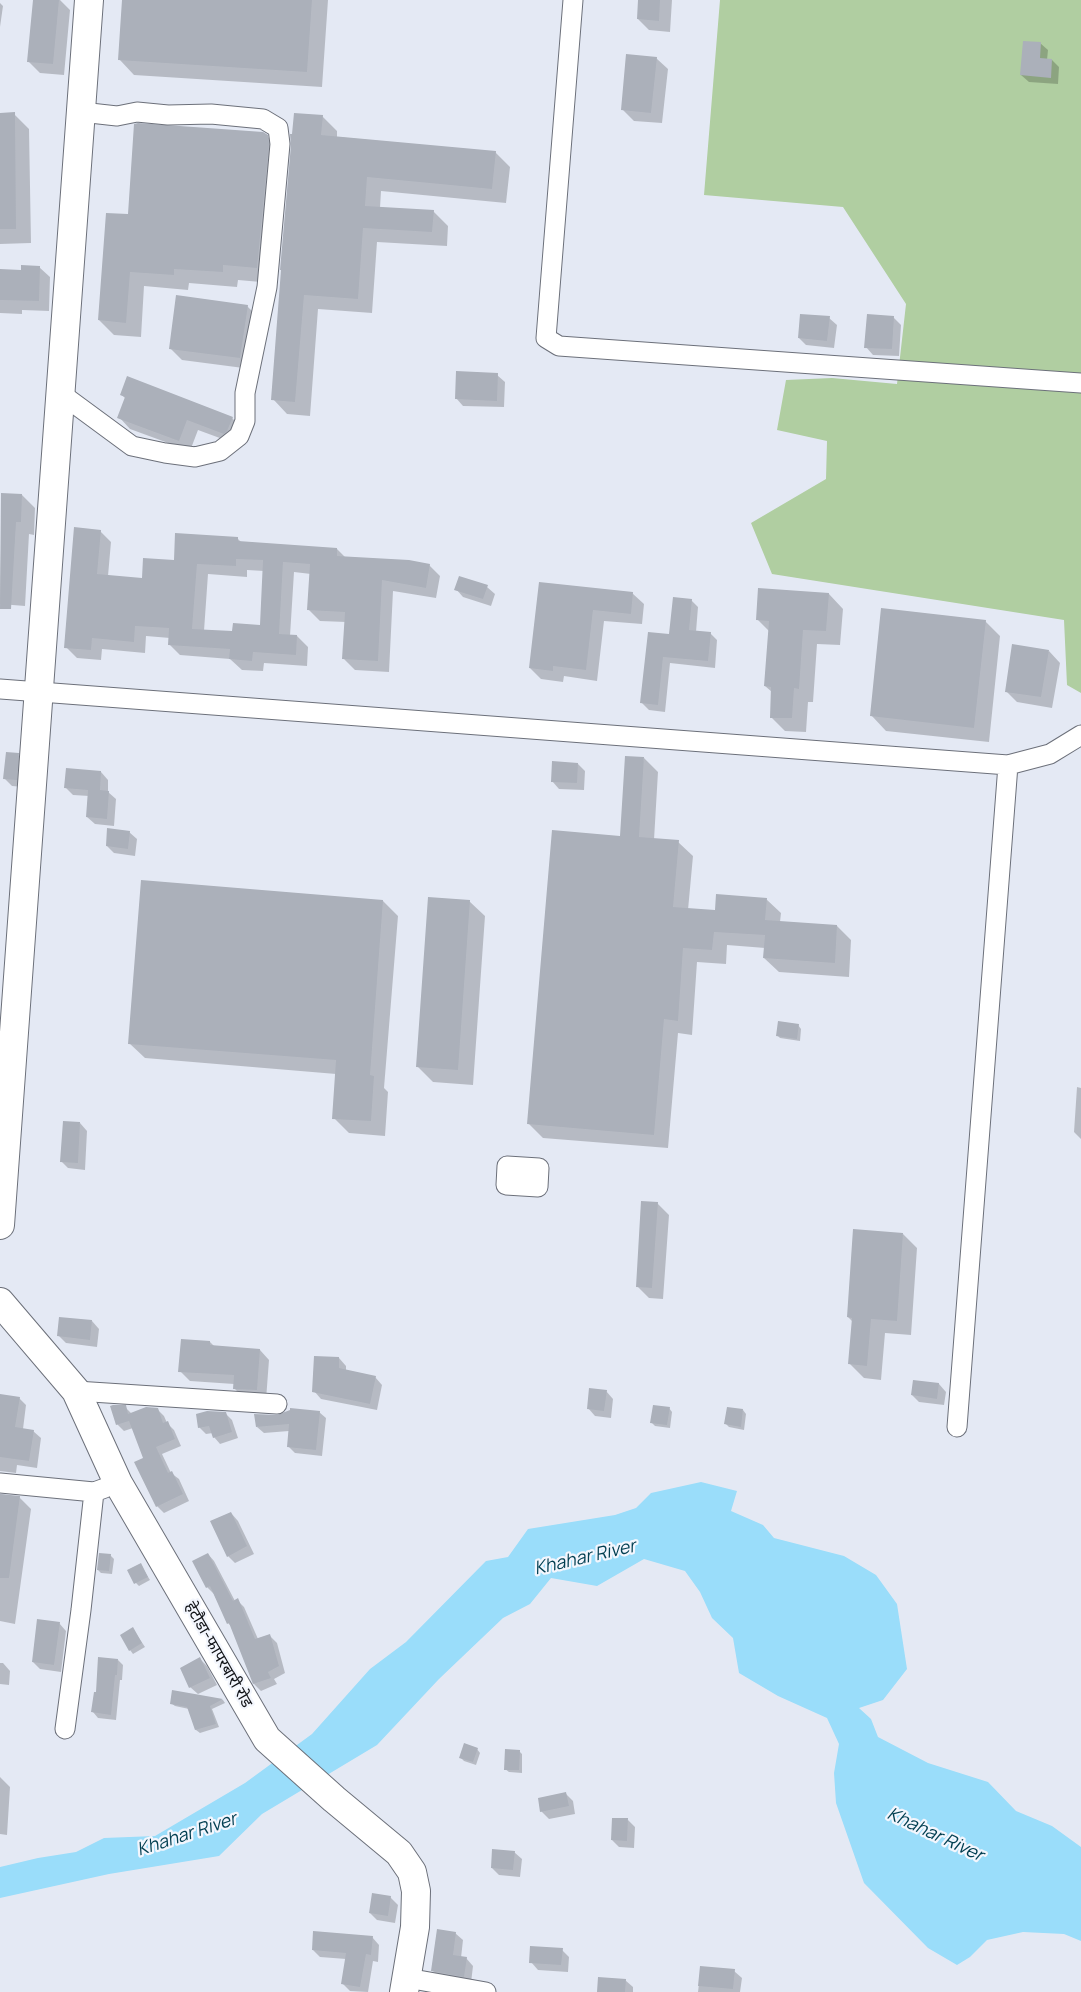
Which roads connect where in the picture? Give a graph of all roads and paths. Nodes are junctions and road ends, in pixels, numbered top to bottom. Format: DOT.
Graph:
graph roads {
  1 [pos="89,0"];
  2 [pos="573,0"];
  3 [pos="81,112"];
  4 [pos="1081,383"];
  5 [pos="60,393"];
  6 [pos="0,689"];
  7 [pos="38,692"];
  8 [pos="1081,736"];
  9 [pos="1008,765"];
  10 [pos="0,1225"];
  11 [pos="0,1302"];
  12 [pos="76,1391"];
  13 [pos="277,1404"];
  14 [pos="957,1427"];
  15 [pos="0,1483"];
  16 [pos="106,1488"];
  17 [pos="65,1729"];
  18 [pos="405,1985"];
  19 [pos="486,1992"];
  1 -- 3 [label="highway"];
  2 -- 4 [label="street"];
  3 -- 5 [label="highway"];
  3 -- 5 [label="street"];
  5 -- 7 [label="highway"];
  6 -- 7 [label="street"];
  7 -- 9 [label="street"];
  7 -- 10 [label="highway"];
  8 -- 9 [label="street"];
  9 -- 14 [label="street"];
  11 -- 12 [label="highway, हेटौडा-फापरबारी रोड"];
  12 -- 13 [label="street"];
  12 -- 16 [label="highway, हेटौडा-फापरबारी रोड"];
  15 -- 16 [label="street"];
  16 -- 17 [label="street"];
  16 -- 18 [label="highway, हेटौडा-फापरबारी रोड"];
  18 -- 19 [label="street"];
}
